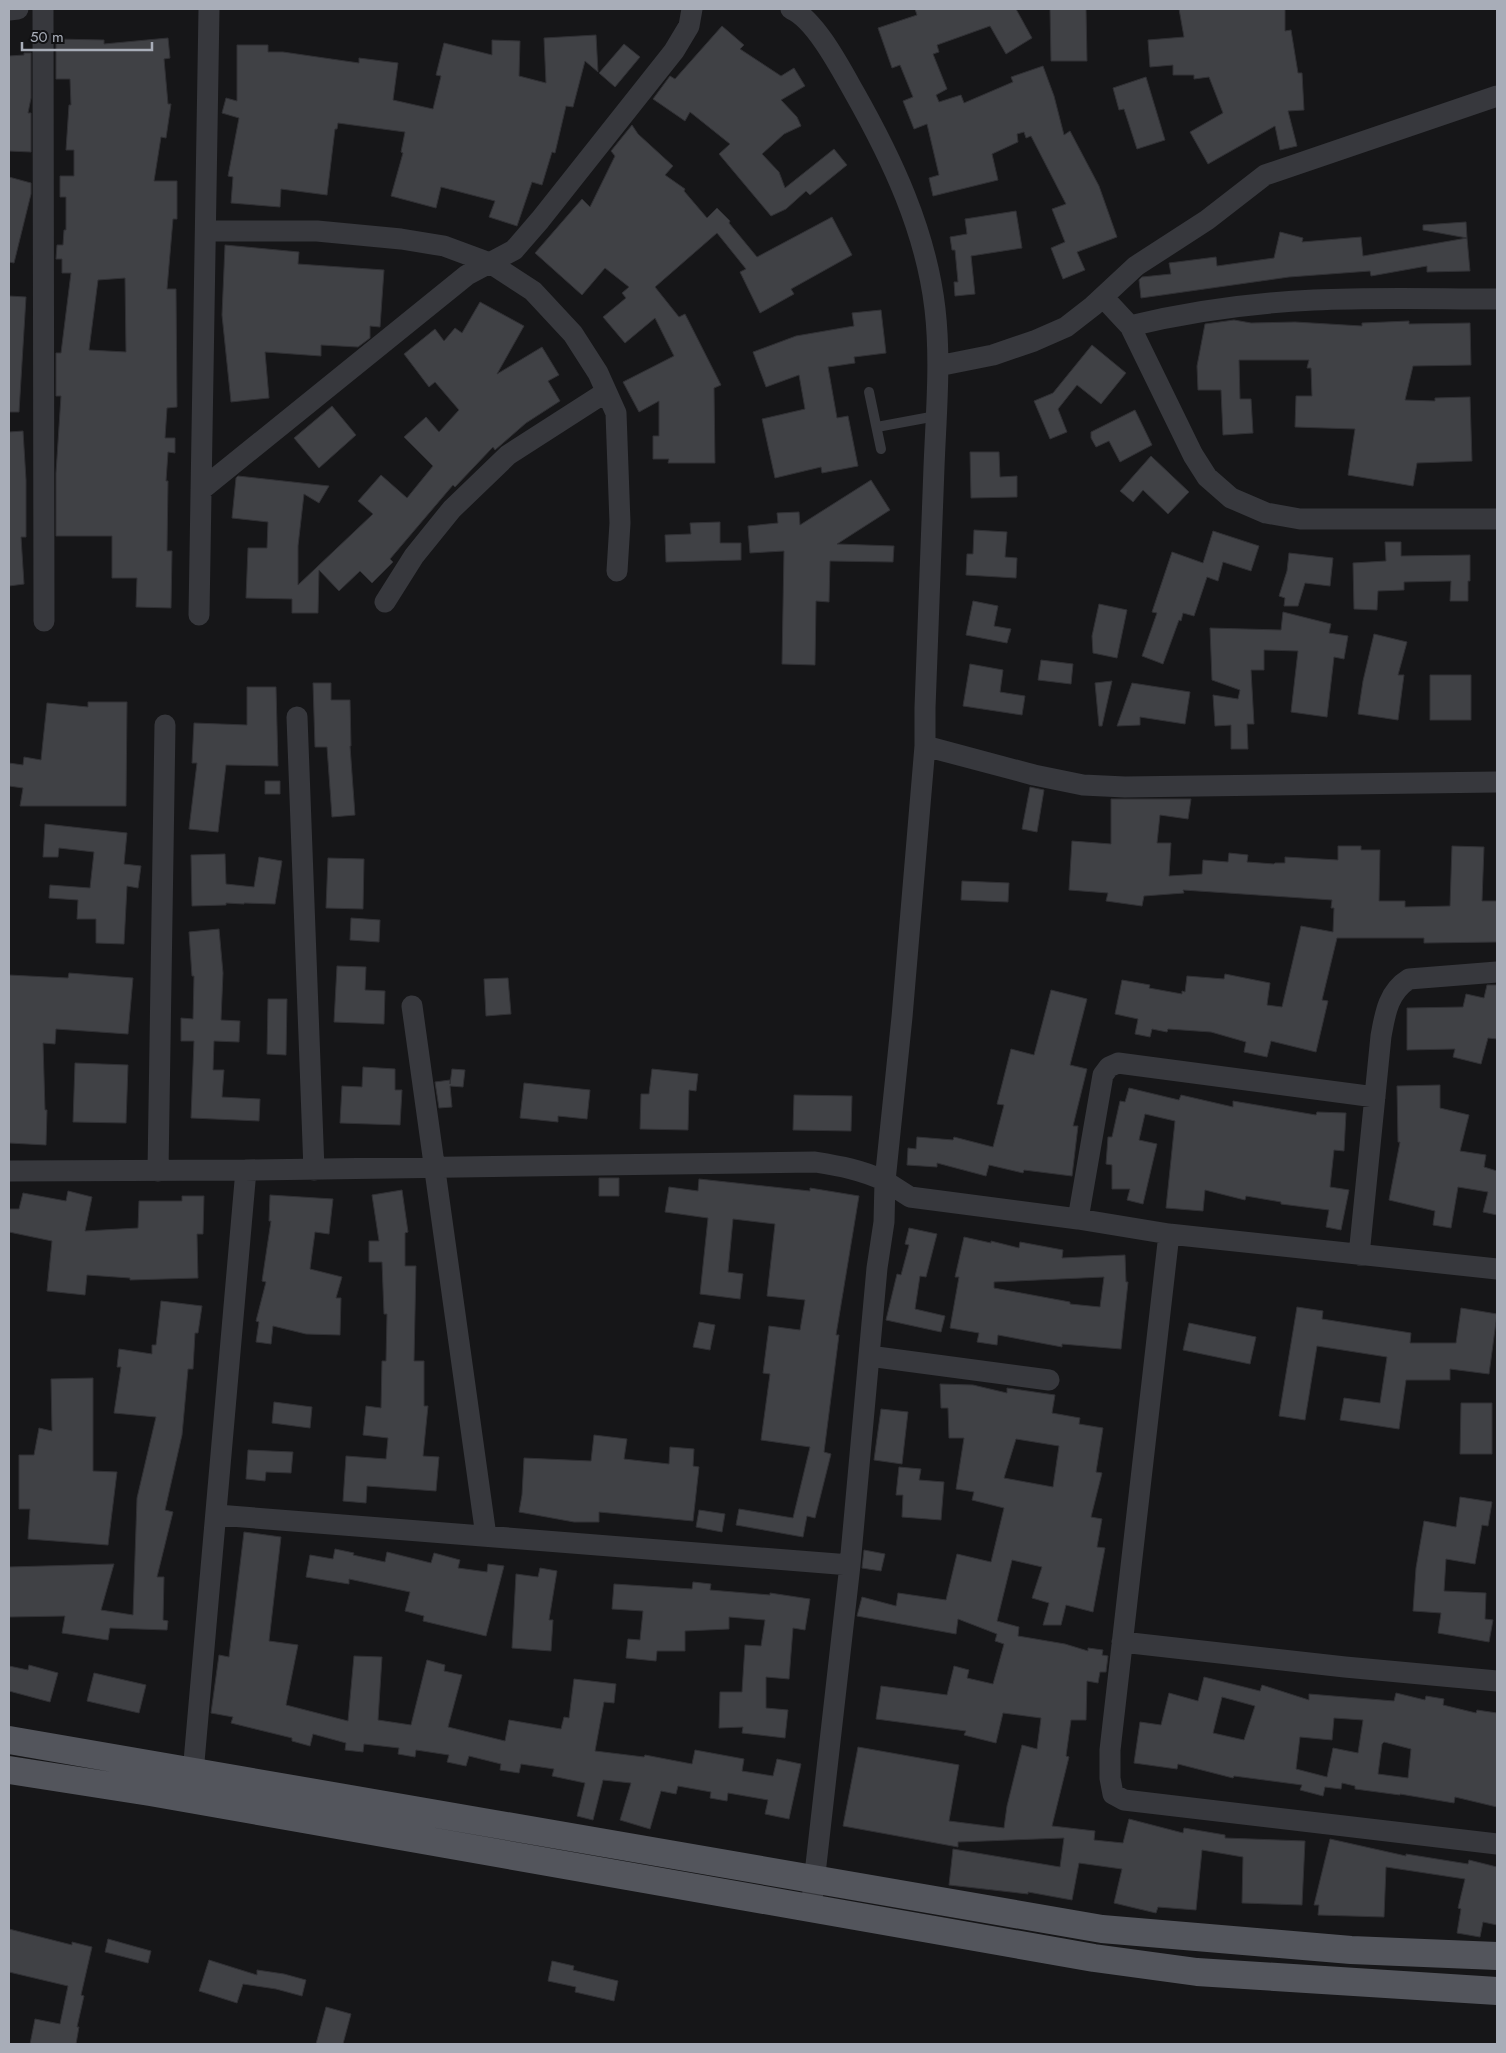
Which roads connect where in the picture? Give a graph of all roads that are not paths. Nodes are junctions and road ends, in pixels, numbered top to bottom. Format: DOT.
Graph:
graph roads {
  1 [pos="18,9"];
  2 [pos="43,9"];
  3 [pos="209,9"];
  4 [pos="692,9"];
  5 [pos="791,9"];
  6 [pos="9,10"];
  7 [pos="1497,96"];
  8 [pos="206,232"];
  9 [pos="490,263"];
  10 [pos="1103,297"];
  11 [pos="1497,299"];
  12 [pos="1130,326"];
  13 [pos="938,366"];
  14 [pos="606,392"];
  15 [pos="869,392"];
  16 [pos="936,416"];
  17 [pos="877,427"];
  18 [pos="881,449"];
  19 [pos="201,490"];
  20 [pos="1497,518"];
  21 [pos="617,571"];
  22 [pos="385,602"];
  23 [pos="199,615"];
  24 [pos="44,621"];
  25 [pos="297,717"];
  26 [pos="165,725"];
  27 [pos="925,746"];
  28 [pos="1497,782"];
  29 [pos="1497,972"];
  30 [pos="412,1006"];
  31 [pos="1375,1097"];
  32 [pos="435,1168"];
  33 [pos="9,1170"];
  34 [pos="158,1170"];
  35 [pos="246,1170"];
  36 [pos="314,1170"];
  37 [pos="885,1182"];
  38 [pos="1078,1219"];
  39 [pos="1169,1234"];
  40 [pos="1358,1254"];
  41 [pos="1497,1269"];
  42 [pos="869,1356"];
  43 [pos="1049,1380"];
  44 [pos="217,1515"];
  45 [pos="486,1536"];
  46 [pos="850,1564"];
  47 [pos="1122,1642"];
  48 [pos="1497,1681"];
  49 [pos="9,1740"];
  50 [pos="9,1770"];
  51 [pos="194,1773"];
  52 [pos="1497,1844"];
  53 [pos="815,1879"];
  54 [pos="811,1909"];
  55 [pos="1497,1956"];
  56 [pos="1497,1991"];
  1 -- 6 [label="street"];
  2 -- 24 [label="street"];
  3 -- 8 [label="street"];
  4 -- 9 [label="street"];
  5 -- 13 [label="street"];
  7 -- 10 [label="street"];
  8 -- 9 [label="street"];
  8 -- 19 [label="street"];
  9 -- 14 [label="street"];
  9 -- 19 [label="street"];
  10 -- 12 [label="street"];
  10 -- 13 [label="street"];
  11 -- 12 [label="street"];
  12 -- 20 [label="street"];
  13 -- 16 [label="street"];
  14 -- 21 [label="street"];
  14 -- 22 [label="street"];
  15 -- 17 [label="lane"];
  16 -- 17 [label="lane"];
  16 -- 27 [label="street"];
  17 -- 18 [label="lane"];
  19 -- 23 [label="street"];
  25 -- 36 [label="street"];
  26 -- 34 [label="street"];
  27 -- 28 [label="street"];
  27 -- 37 [label="street"];
  29 -- 31 [label="street"];
  30 -- 32 [label="street"];
  31 -- 38 [label="street"];
  31 -- 40 [label="street"];
  32 -- 36 [label="street"];
  32 -- 37 [label="street"];
  32 -- 45 [label="street"];
  33 -- 34 [label="street"];
  34 -- 35 [label="street"];
  35 -- 36 [label="street"];
  35 -- 44 [label="street"];
  37 -- 38 [label="street"];
  37 -- 42 [label="street"];
  38 -- 39 [label="street"];
  39 -- 40 [label="street"];
  39 -- 47 [label="street"];
  40 -- 41 [label="street"];
  42 -- 43 [label="street"];
  42 -- 46 [label="street"];
  44 -- 45 [label="street"];
  44 -- 51 [label="street"];
  45 -- 46 [label="street"];
  46 -- 53 [label="street"];
  47 -- 48 [label="street"];
  47 -- 52 [label="street"];
  49 -- 51 [label="main road"];
  50 -- 54 [label="main road"];
  51 -- 53 [label="main road"];
  53 -- 54 [label="street"];
  53 -- 55 [label="main road"];
  54 -- 56 [label="main road"];
}
